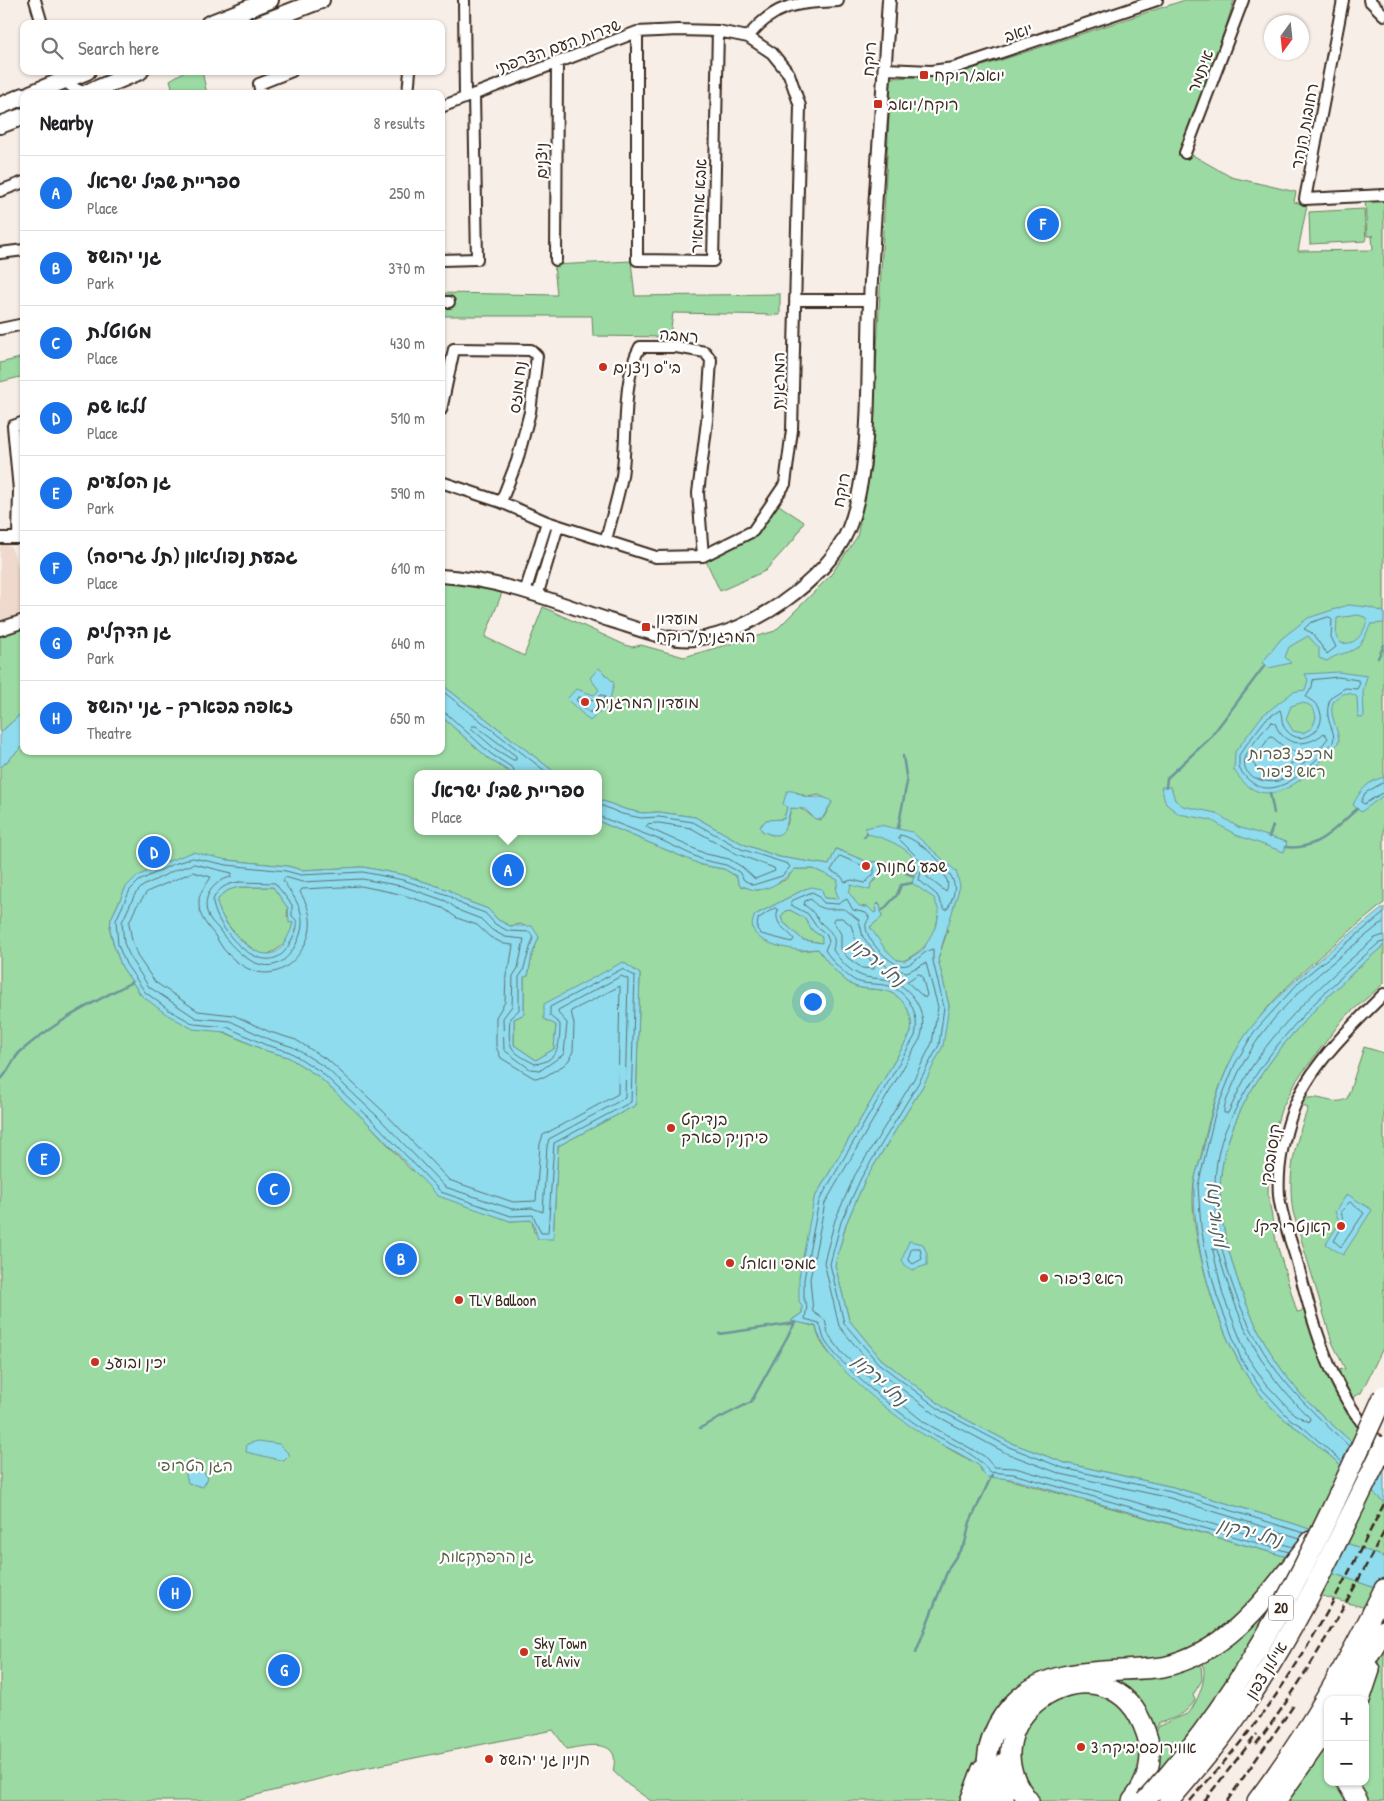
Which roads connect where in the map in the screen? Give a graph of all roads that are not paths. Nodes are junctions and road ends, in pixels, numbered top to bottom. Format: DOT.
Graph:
graph roads {
  1 [pos="36,0"];
  2 [pos="270,0"];
  3 [pos="321,0"];
  4 [pos="464,0"];
  5 [pos="889,0"];
  6 [pos="1157,0"];
  7 [pos="1243,0"];
  8 [pos="1343,0"];
  9 [pos="1369,0"];
  10 [pos="838,1"];
  11 [pos="1384,15"];
  12 [pos="41,20"];
  13 [pos="219,20"];
  14 [pos="269,20"];
  15 [pos="637,32"];
  16 [pos="718,32"];
  17 [pos="748,37"];
  18 [pos="557,62"];
  19 [pos="885,69"];
  20 [pos="131,75"];
  21 [pos="282,75"];
  22 [pos="410,75"];
  23 [pos="62,76"];
  24 [pos="37,90"];
  25 [pos="76,90"];
  26 [pos="95,90"];
  27 [pos="259,90"];
  28 [pos="408,90"];
  29 [pos="469,96"];
  30 [pos="20,98"];
  31 [pos="445,105"];
  32 [pos="0,106"];
  33 [pos="20,118"];
  34 [pos="0,125"];
  35 [pos="1184,152"];
  36 [pos="20,184"];
  37 [pos="0,191"];
  38 [pos="1384,195"];
  39 [pos="20,250"];
  40 [pos="0,253"];
  41 [pos="445,260"];
  42 [pos="556,260"];
  43 [pos="795,300"];
  44 [pos="870,300"];
  45 [pos="20,325"];
  46 [pos="0,329"];
  47 [pos="445,391"];
  48 [pos="20,423"];
  49 [pos="445,483"];
  50 [pos="501,502"];
  51 [pos="20,514"];
  52 [pos="547,522"];
  53 [pos="558,526"];
  54 [pos="0,538"];
  55 [pos="20,538"];
  56 [pos="606,540"];
  57 [pos="703,556"];
  58 [pos="445,576"];
  59 [pos="531,594"];
  60 [pos="20,622"];
  61 [pos="0,629"];
  62 [pos="1384,994"];
  63 [pos="1384,1395"];
  64 [pos="1384,1447"];
  65 [pos="1328,1520"];
  66 [pos="1384,1589"];
  67 [pos="1384,1630"];
  68 [pos="1345,1696"];
  69 [pos="1361,1696"];
  70 [pos="1035,1702"];
  71 [pos="1324,1733"];
  72 [pos="992,1739"];
  73 [pos="1349,1786"];
  74 [pos="1139,1797"];
  75 [pos="970,1801"];
  76 [pos="986,1801"];
  77 [pos="1004,1801"];
  78 [pos="1029,1801"];
  79 [pos="1168,1801"];
  80 [pos="1257,1801"];
  81 [pos="1276,1801"];
  82 [pos="1358,1801"];
  1 -- 12 [label="street"];
  2 -- 13 [label="main road"];
  3 -- 14 [label="main road"];
  4 -- 29 [label="street"];
  5 -- 19 [label="street, רוקח"];
  6 -- 19 [label="street, יואב"];
  7 -- 35 [label="street, איתמר"];
  8 -- 38 [label="street, רחובות הנהר"];
  9 -- 11 [label="street"];
  10 -- 17 [label="street"];
  15 -- 16 [label="street, שדרות העם הצרפתי"];
  15 -- 16 [label="street, אבא אחימאיר"];
  15 -- 18 [label="street, שדרות העם הצרפתי"];
  16 -- 17 [label="street, שדרות העם הצרפתי"];
  17 -- 43 [label="street, המרגנית"];
  18 -- 29 [label="street, שדרות העם הצרפתי"];
  18 -- 42 [label="street, ניצנים"];
  19 -- 44 [label="street, רוקח"];
  20 -- 26 [label="main road"];
  21 -- 27 [label="street"];
  22 -- 28 [label="street"];
  23 -- 24 [label="main road"];
  23 -- 25 [label="street"];
  29 -- 31 [label="street, שדרות העם הצרפתי"];
  29 -- 41 [label="street"];
  30 -- 32 [label="main road"];
  33 -- 34 [label="main road"];
  36 -- 37 [label="street"];
  39 -- 40 [label="street"];
  43 -- 44 [label="street"];
  43 -- 57 [label="street, המרגנית"];
  44 -- 59 [label="street, רוקח"];
  45 -- 46 [label="street"];
  47 -- 50 [label="street, נח מוזס"];
  48 -- 51 [label="street"];
  49 -- 50 [label="street, המרגנית"];
  50 -- 52 [label="street, המרגנית"];
  52 -- 53 [label="street, המרגנית"];
  52 -- 59 [label="street"];
  53 -- 56 [label="street, המרגנית"];
  53 -- 59 [label="street"];
  54 -- 55 [label="street"];
  56 -- 57 [label="street, המרגנית"];
  56 -- 57 [label="street, רמבה"];
  58 -- 59 [label="street, רוקח"];
  60 -- 61 [label="street"];
  62 -- 64 [label="street, קוסובסקי"];
  63 -- 65 [label="highway, 20, bridge"];
  64 -- 79 [label="highway, איילון צפון / 20, bridge"];
  65 -- 72 [label="highway, bridge"];
  65 -- 74 [label="highway, 20, bridge"];
  66 -- 80 [label="highway"];
  67 -- 68 [label="highway"];
  67 -- 69 [label="highway"];
  70 -- 74 [label="highway"];
  70 -- 77 [label="highway"];
  70 -- 78 [label="highway"];
  71 -- 81 [label="highway"];
  72 -- 75 [label="highway"];
  72 -- 76 [label="highway"];
  73 -- 82 [label="highway"];
}
